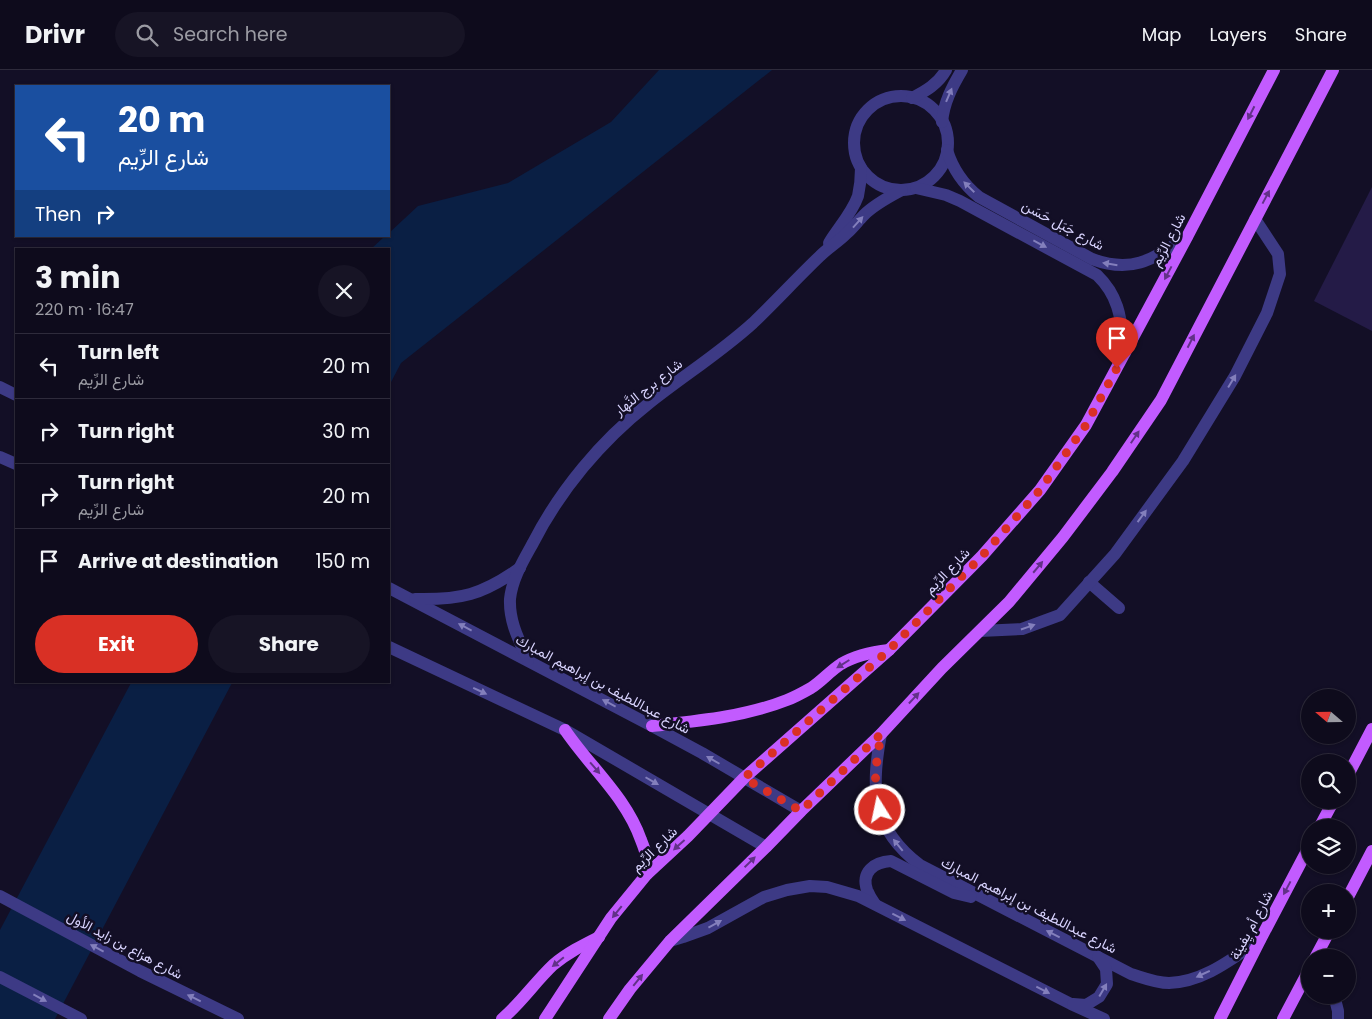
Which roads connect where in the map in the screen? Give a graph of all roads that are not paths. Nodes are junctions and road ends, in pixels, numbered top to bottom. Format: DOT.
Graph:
graph roads {
  1 [pos="946,70"];
  2 [pos="962,70"];
  3 [pos="1274,70"];
  4 [pos="1333,70"];
  5 [pos="912,98"];
  6 [pos="942,122"];
  7 [pos="947,150"];
  8 [pos="861,168"];
  9 [pos="916,188"];
  10 [pos="902,190"];
  11 [pos="1255,218"];
  12 [pos="1021,227"];
  13 [pos="1187,237"];
  14 [pos="822,254"];
  15 [pos="1125,353"];
  16 [pos="0,387"];
  17 [pos="15,394"];
  18 [pos="0,457"];
  19 [pos="15,464"];
  20 [pos="520,568"];
  21 [pos="1089,582"];
  22 [pos="390,588"];
  23 [pos="411,599"];
  24 [pos="1119,608"];
  25 [pos="980,631"];
  26 [pos="390,647"];
  27 [pos="889,650"];
  28 [pos="528,660"];
  29 [pos="652,726"];
  30 [pos="1372,729"];
  31 [pos="565,730"];
  32 [pos="881,734"];
  33 [pos="1356,760"];
  34 [pos="744,778"];
  35 [pos="801,811"];
  36 [pos="709,814"];
  37 [pos="766,847"];
  38 [pos="1372,851"];
  39 [pos="1301,862"];
  40 [pos="647,874"];
  41 [pos="1355,884"];
  42 [pos="0,896"];
  43 [pos="981,896"];
  44 [pos="875,905"];
  45 [pos="599,937"];
  46 [pos="1260,940"];
  47 [pos="670,941"];
  48 [pos="1097,956"];
  49 [pos="0,977"];
  50 [pos="1301,985"];
  51 [pos="1071,1004"];
  52 [pos="1336,1004"];
  53 [pos="81,1019"];
  54 [pos="238,1019"];
  55 [pos="502,1019"];
  56 [pos="545,1019"];
  57 [pos="609,1019"];
  58 [pos="1104,1019"];
  59 [pos="1220,1019"];
  60 [pos="1283,1019"];
  61 [pos="1338,1019"];
  1 -- 5 [label="street"];
  6 -- 2 [label="street, one-way"];
  3 -- 13 [label="main road, شارع الرِّيم, one-way"];
  11 -- 4 [label="main road, one-way"];
  5 -- 6 [label="street"];
  5 -- 8 [label="street"];
  6 -- 7 [label="street"];
  7 -- 9 [label="street"];
  12 -- 7 [label="street, شارع جَبَل حَسَن, one-way"];
  8 -- 10 [label="street"];
  8 -- 14 [label="street, شارع برج النَّهار"];
  9 -- 10 [label="street"];
  9 -- 12 [label="street, شارع جَبَل حَسَن"];
  14 -- 10 [label="street, شارع برج النَّهار, one-way"];
  21 -- 11 [label="street, one-way"];
  25 -- 11 [label="main road, one-way"];
  13 -- 12 [label="street, شارع جَبَل حَسَن, one-way"];
  12 -- 15 [label="street, شارع جَبَل حَسَن, one-way"];
  13 -- 15 [label="main road, شارع الرِّيم, one-way"];
  14 -- 20 [label="street, شارع برج النَّهار"];
  15 -- 27 [label="main road, شارع الرِّيم"];
  16 -- 17 [label="street"];
  18 -- 19 [label="street"];
  20 -- 23 [label="street, شارع برج النَّهار"];
  20 -- 28 [label="street, شارع برج النَّهار"];
  21 -- 24 [label="street"];
  25 -- 21 [label="street, one-way"];
  22 -- 23 [label="street, شارع عبداللطيف بن إبراهيم المبارك"];
  28 -- 23 [label="street, شارع عبداللطيف بن إبراهيم المبارك, one-way"];
  32 -- 25 [label="main road, one-way"];
  26 -- 31 [label="street, one-way"];
  27 -- 29 [label="main road, one-way"];
  27 -- 34 [label="main road, شارع الرِّيم"];
  29 -- 28 [label="street, شارع عبداللطيف بن إبراهيم المبارك, one-way"];
  34 -- 29 [label="street, شارع عبداللطيف بن إبراهيم المبارك, one-way"];
  30 -- 33 [label="main road"];
  31 -- 36 [label="street, one-way"];
  31 -- 40 [label="main road, one-way"];
  32 -- 35 [label="main road"];
  43 -- 32 [label="street, شارع عبداللطيف بن إبراهيم المبارك, one-way"];
  34 -- 35 [label="street, شارع عبداللطيف بن إبراهيم المبارك"];
  34 -- 36 [label="main road, شارع الرِّيم"];
  35 -- 37 [label="main road"];
  36 -- 37 [label="street"];
  36 -- 40 [label="main road, شارع الرِّيم, one-way"];
  47 -- 37 [label="main road, one-way"];
  38 -- 41 [label="main road"];
  39 -- 46 [label="main road, شارع أم يِفينة, one-way"];
  40 -- 45 [label="main road, شارع الرِّيم, one-way"];
  54 -- 42 [label="street, شارع هزاع بن زايد الأول, one-way"];
  43 -- 44 [label="street"];
  48 -- 43 [label="street, شارع عبداللطيف بن إبراهيم المبارك, one-way"];
  47 -- 44 [label="street, one-way"];
  44 -- 51 [label="street, one-way"];
  45 -- 55 [label="main road, one-way"];
  45 -- 56 [label="main road, شارع الرِّيم"];
  46 -- 48 [label="street, شارع عبداللطيف بن إبراهيم المبارك, one-way"];
  46 -- 59 [label="main road, شارع أم يِفينة"];
  57 -- 47 [label="main road, one-way"];
  51 -- 48 [label="street, one-way"];
  49 -- 53 [label="street, one-way"];
  50 -- 60 [label="main road"];
  51 -- 58 [label="street"];
  52 -- 61 [label="street"];
}
